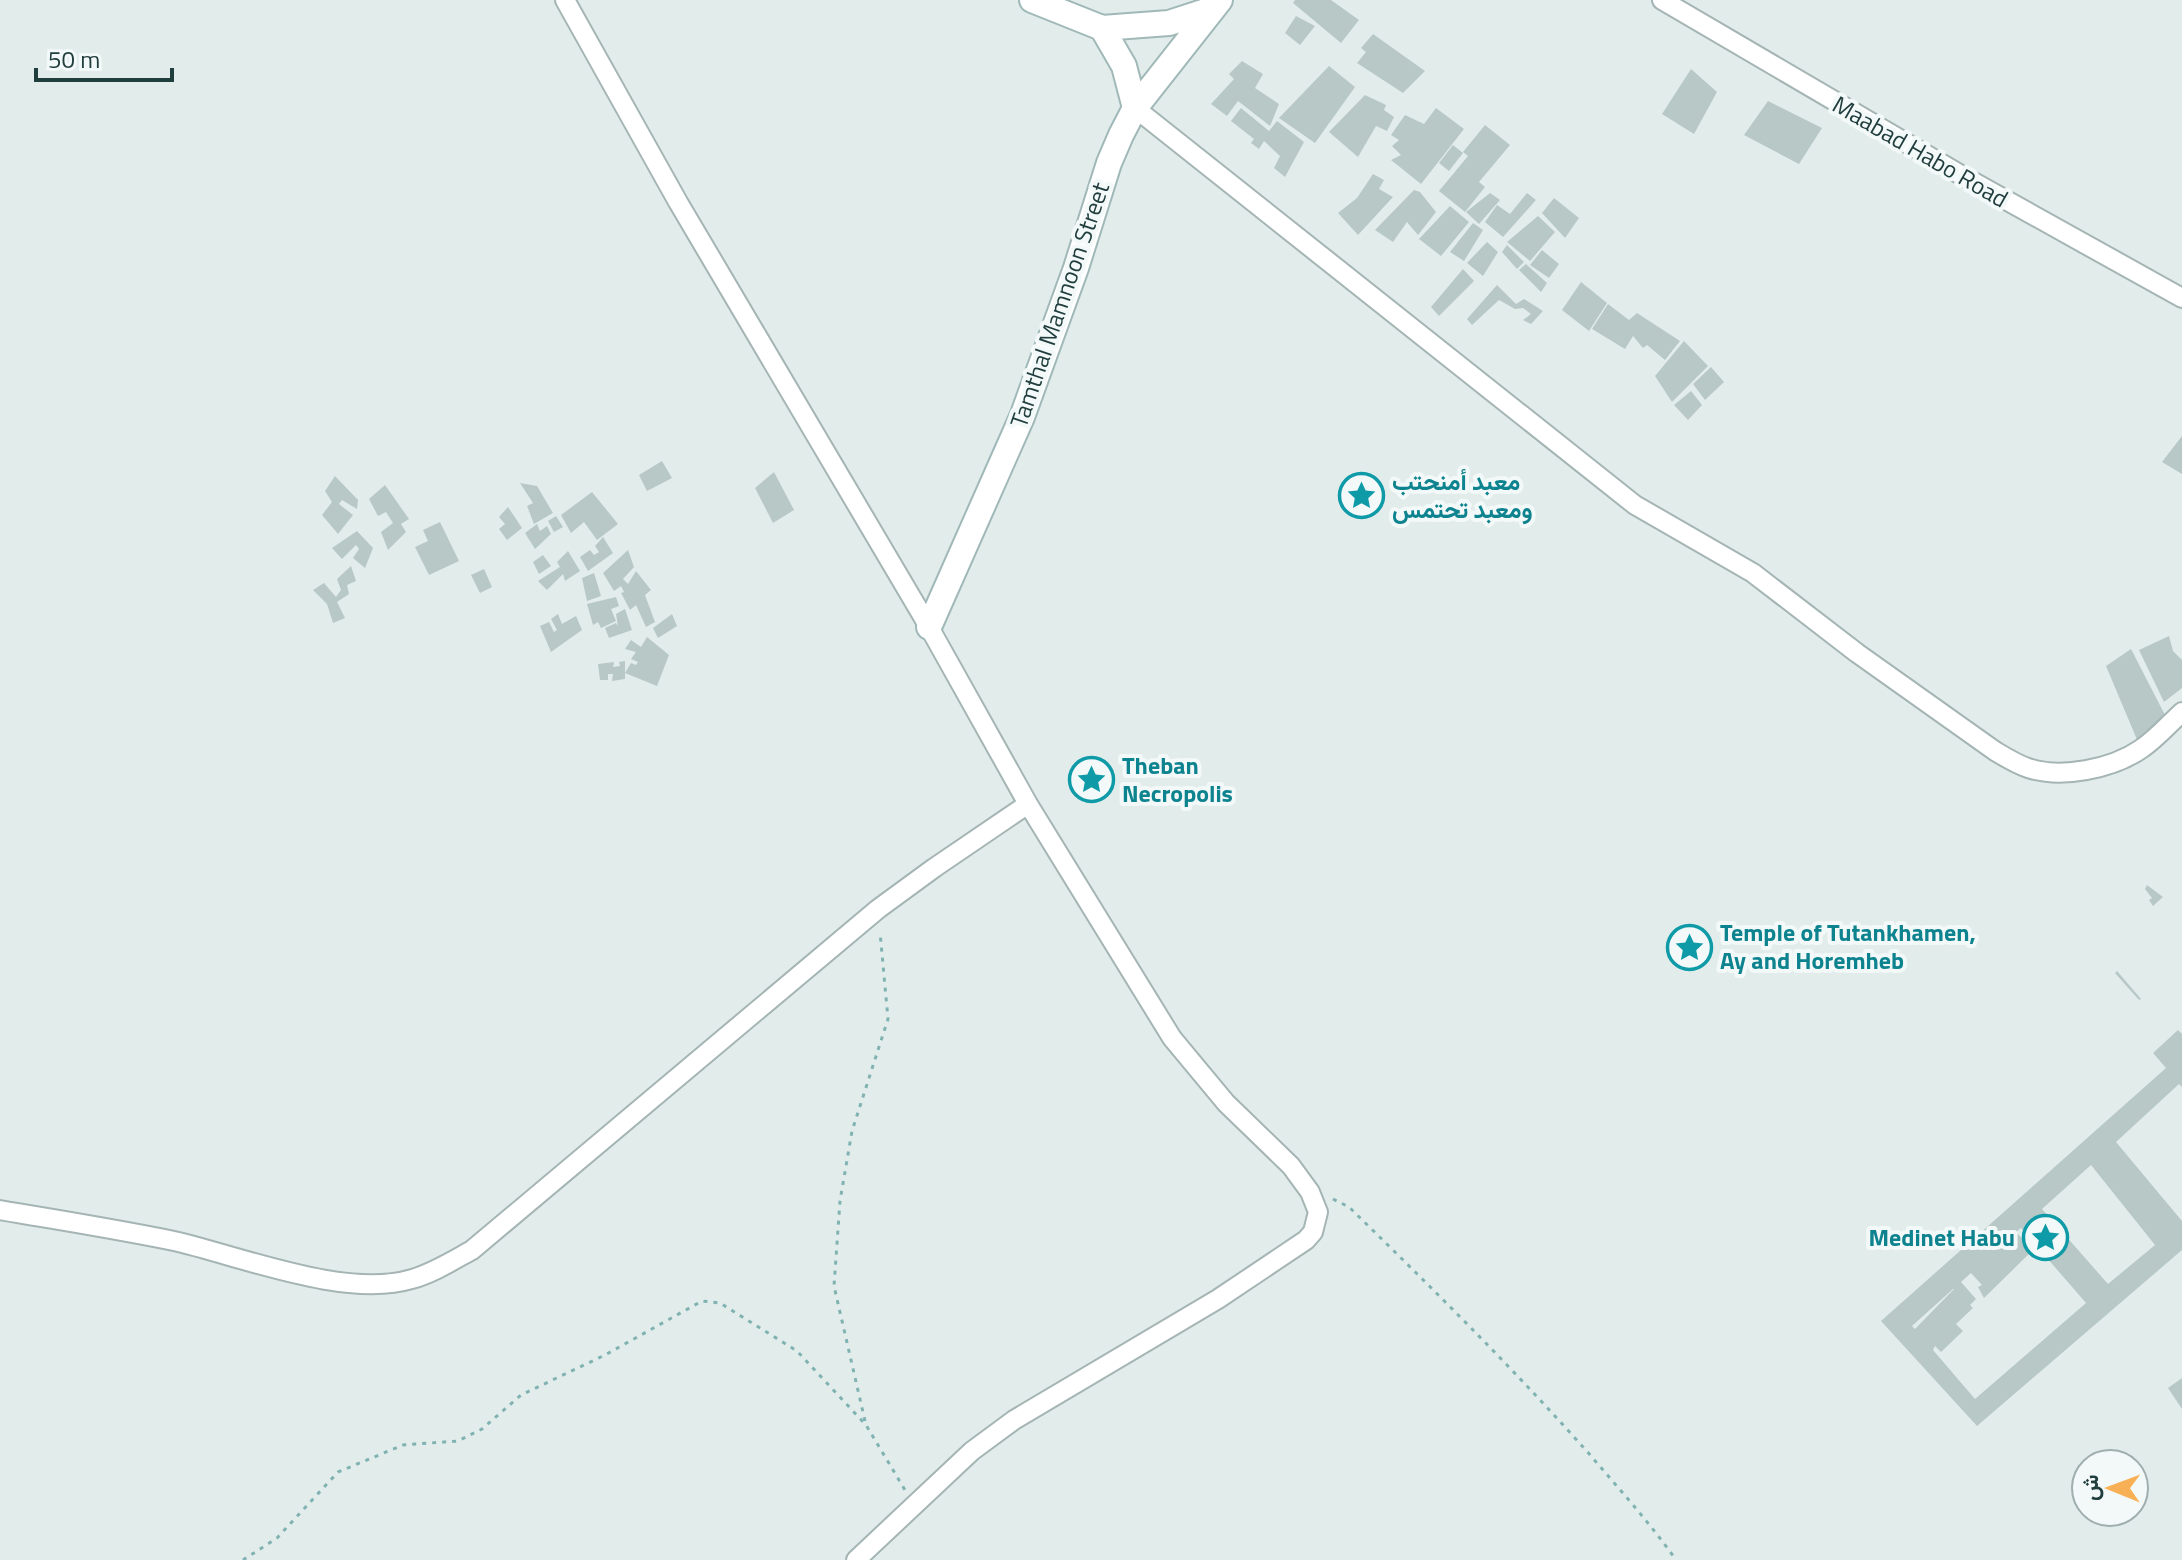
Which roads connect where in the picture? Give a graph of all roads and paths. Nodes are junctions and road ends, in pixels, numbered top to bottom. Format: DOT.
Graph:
graph roads {
  1 [pos="565,0"];
  2 [pos="1032,0"];
  3 [pos="1662,0"];
  4 [pos="1216,5"];
  5 [pos="1102,28"];
  6 [pos="1135,108"];
  7 [pos="2182,298"];
  8 [pos="929,627"];
  9 [pos="2182,712"];
  10 [pos="1028,804"];
  11 [pos="878,909"];
  12 [pos="1314,1198"];
  13 [pos="0,1210"];
  14 [pos="866,1425"];
  15 [pos="914,1503"];
  16 [pos="243,1560"];
  17 [pos="856,1560"];
  18 [pos="1676,1560"];
  1 -- 8 [label="street"];
  2 -- 5 [label="street"];
  3 -- 7 [label="street, Maabad Habo Road"];
  4 -- 5 [label="street"];
  4 -- 6 [label="street, Tamthal Mamnoon Street"];
  5 -- 6 [label="street"];
  6 -- 8 [label="street, Tamthal Mamnoon Street"];
  6 -- 9 [label="street"];
  8 -- 10 [label="street"];
  10 -- 11 [label="street"];
  10 -- 12 [label="street"];
  11 -- 13 [label="street"];
  11 -- 14 [label="path"];
  12 -- 15 [label="street"];
  12 -- 18 [label="path"];
  14 -- 15 [label="path"];
  14 -- 16 [label="path"];
  15 -- 17 [label="street"];
}
